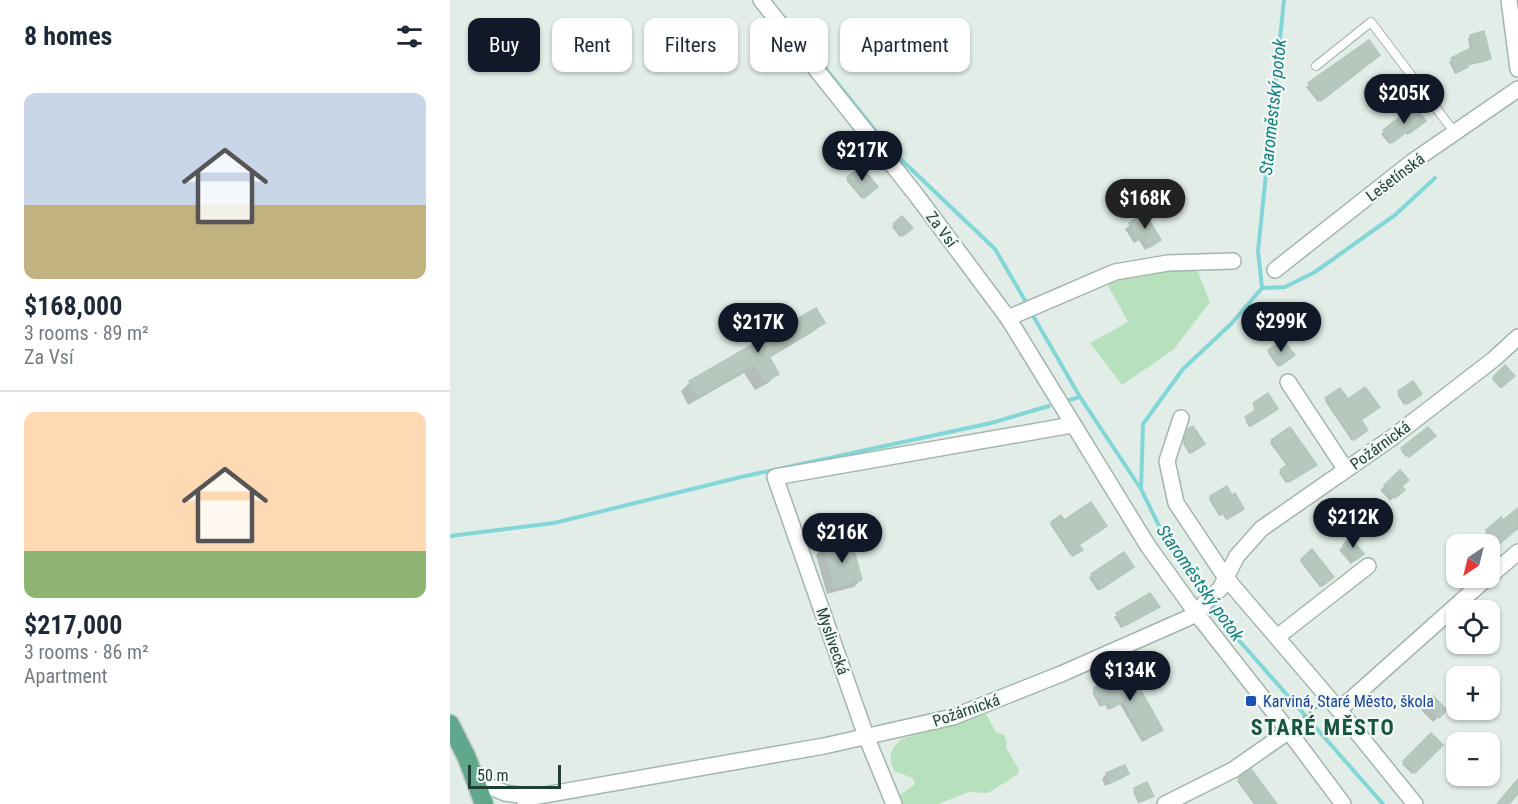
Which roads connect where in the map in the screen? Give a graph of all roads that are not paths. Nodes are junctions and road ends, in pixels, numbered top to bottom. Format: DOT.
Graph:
graph roads {
  1 [pos="761,0"];
  2 [pos="1509,0"];
  3 [pos="1316,66"];
  4 [pos="1518,69"];
  5 [pos="1518,89"];
  6 [pos="1455,133"];
  7 [pos="1233,261"];
  8 [pos="1275,270"];
  9 [pos="1008,318"];
  10 [pos="1518,337"];
  11 [pos="1288,382"];
  12 [pos="1181,418"];
  13 [pos="1072,425"];
  14 [pos="1346,470"];
  15 [pos="1518,552"];
  16 [pos="1368,566"];
  17 [pos="1500,568"];
  18 [pos="1226,578"];
  19 [pos="1477,588"];
  20 [pos="1197,614"];
  21 [pos="1277,637"];
  22 [pos="1339,710"];
  23 [pos="450,724"];
  24 [pos="1294,726"];
  25 [pos="866,736"];
  26 [pos="477,781"];
  27 [pos="529,801"];
  28 [pos="484,804"];
  29 [pos="894,804"];
  30 [pos="1165,804"];
  31 [pos="1343,804"];
  32 [pos="1415,804"];
  1 -- 9 [label="street, Za Vsí"];
  2 -- 4 [label="street"];
  3 -- 6 [label="lane"];
  5 -- 6 [label="street, Lešetínská"];
  6 -- 8 [label="street, Lešetínská"];
  7 -- 9 [label="street"];
  9 -- 13 [label="street, Za Vsí"];
  10 -- 14 [label="street, Požárnická"];
  11 -- 14 [label="street"];
  12 -- 18 [label="street"];
  13 -- 20 [label="street, Za Vsí"];
  13 -- 25 [label="street, Myslivecká"];
  14 -- 18 [label="street, Požárnická"];
  15 -- 17 [label="street"];
  16 -- 21 [label="street"];
  18 -- 20 [label="street, Požárnická"];
  18 -- 21 [label="street"];
  19 -- 22 [label="street"];
  20 -- 24 [label="street, Za Vsí"];
  20 -- 25 [label="street, Požárnická"];
  21 -- 22 [label="street"];
  22 -- 32 [label="street"];
  23 -- 26 [label="main road"];
  24 -- 30 [label="street"];
  24 -- 31 [label="street, Za Vsí"];
  25 -- 27 [label="street, Požárnická"];
  25 -- 29 [label="street, Myslivecká"];
  26 -- 27 [label="street, Požárnická"];
  26 -- 28 [label="main road"];
}
